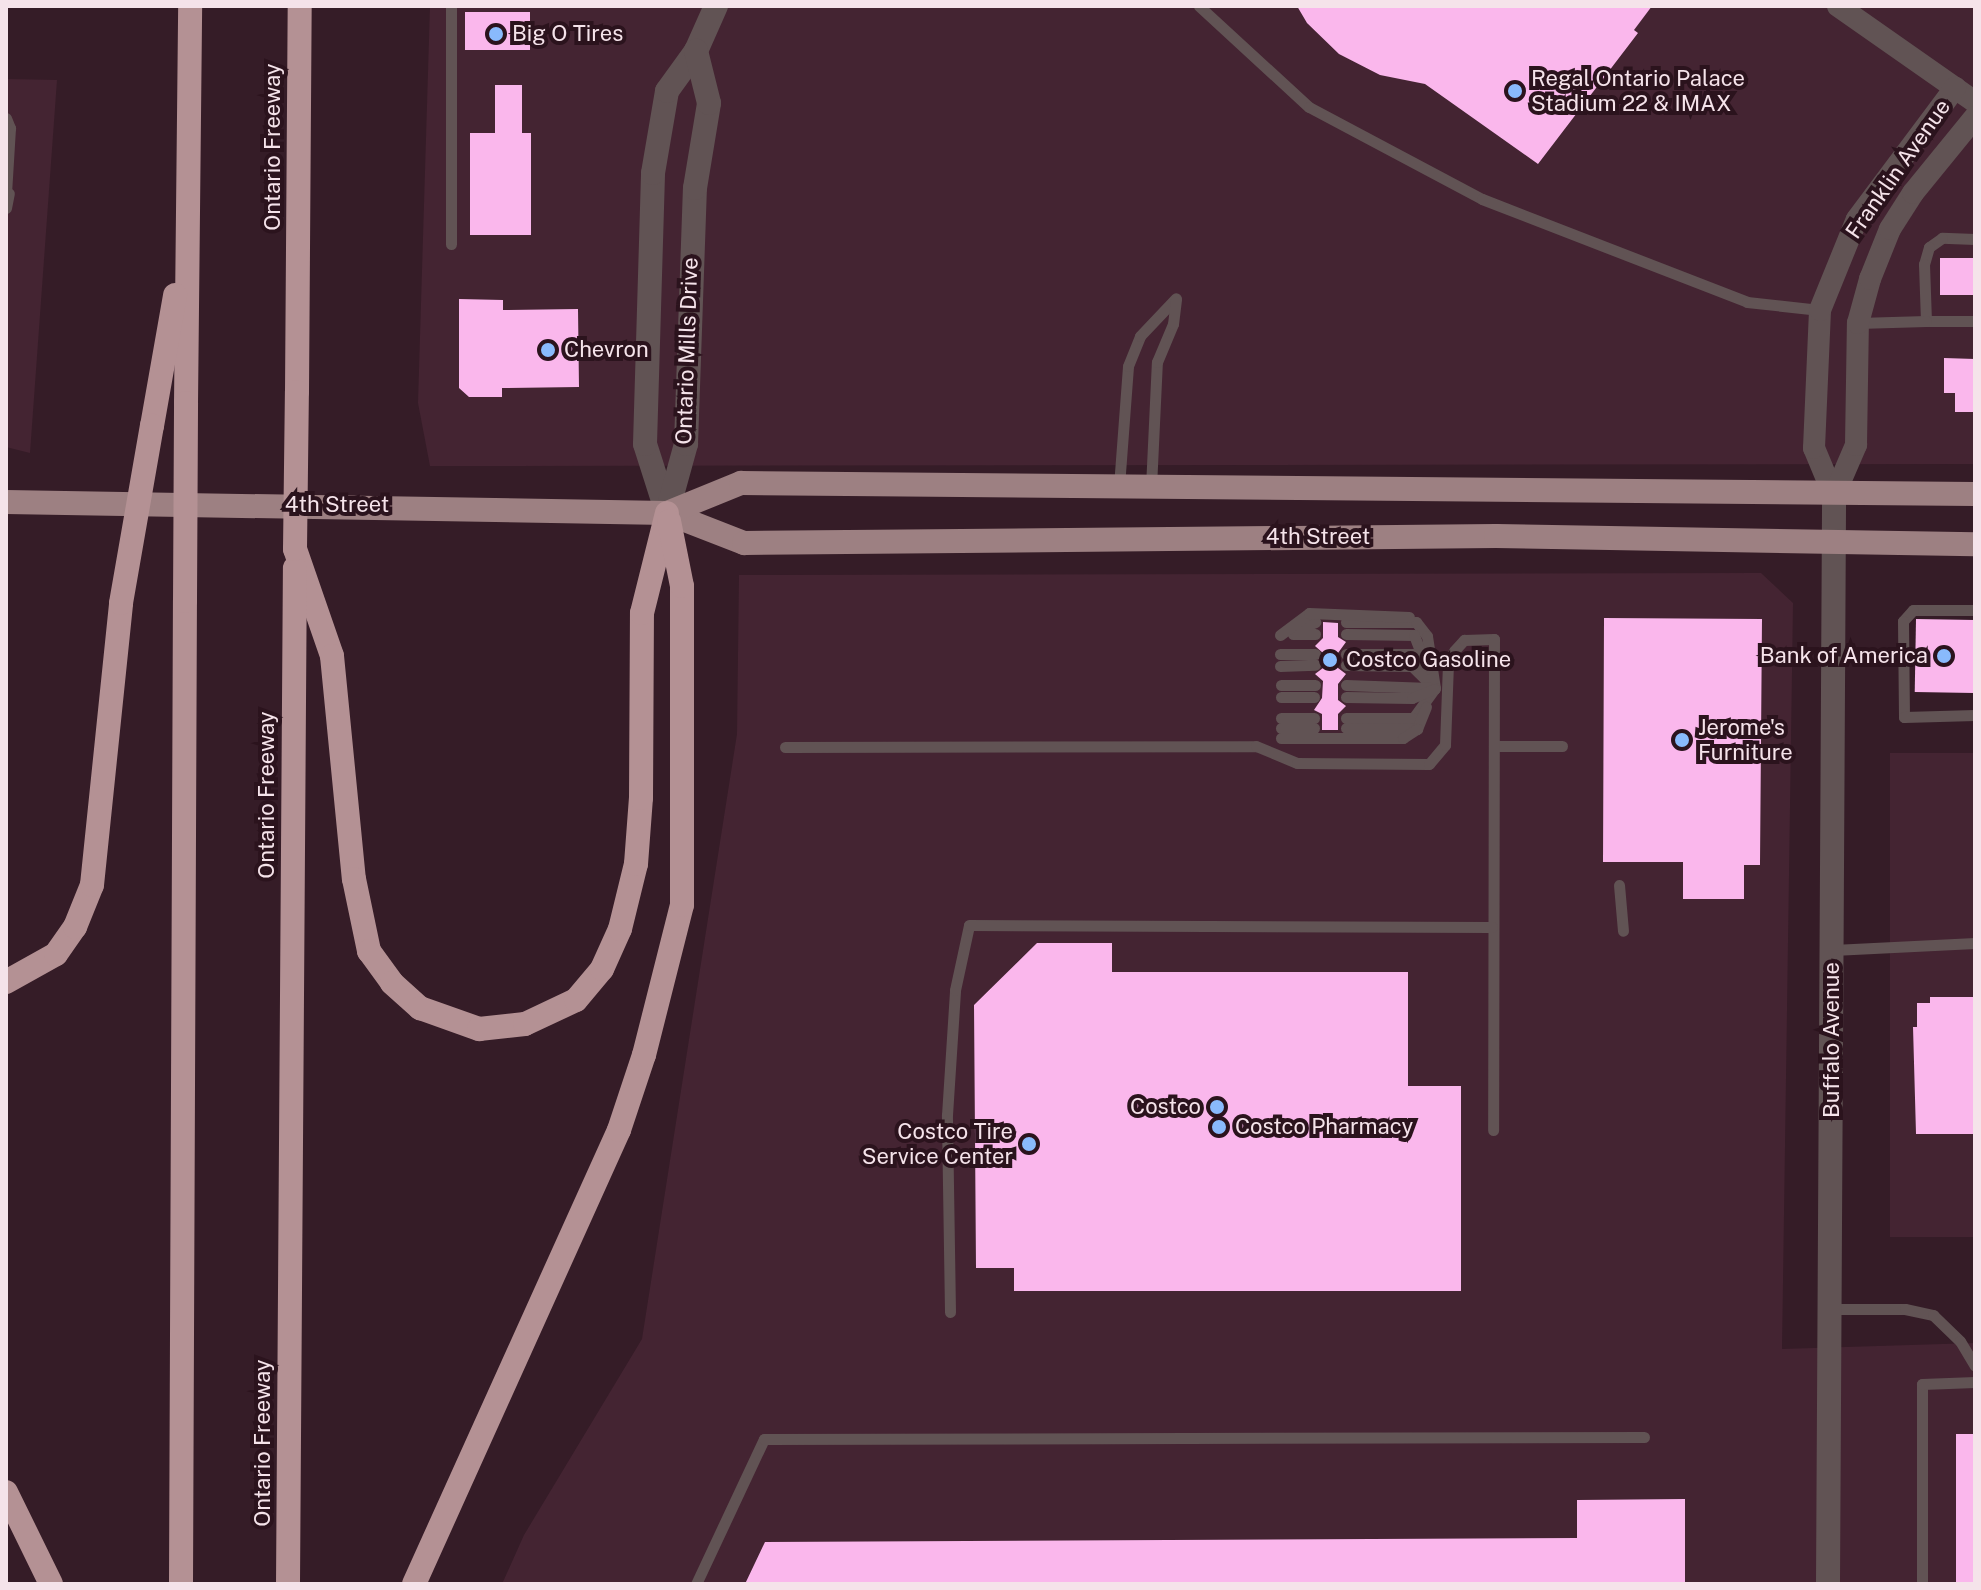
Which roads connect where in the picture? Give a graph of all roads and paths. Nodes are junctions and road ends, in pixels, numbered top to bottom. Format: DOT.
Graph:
graph roads {
  1 [pos="190,6"];
  2 [pos="300,6"];
  3 [pos="451,6"];
  4 [pos="716,6"];
  5 [pos="1199,6"];
  6 [pos="1838,6"];
  7 [pos="696,51"];
  8 [pos="1955,88"];
  9 [pos="1975,102"];
  10 [pos="1975,117"];
  11 [pos="8,123"];
  12 [pos="8,193"];
  13 [pos="6,208"];
  14 [pos="188,226"];
  15 [pos="1975,239"];
  16 [pos="451,244"];
  17 [pos="1820,310"];
  18 [pos="1926,321"];
  19 [pos="1975,321"];
  20 [pos="1858,323"];
  21 [pos="1119,486"];
  22 [pos="1151,487"];
  23 [pos="1975,494"];
  24 [pos="1834,496"];
  25 [pos="6,502"];
  26 [pos="667,513"];
  27 [pos="1834,540"];
  28 [pos="1975,544"];
  29 [pos="305,608"];
  30 [pos="1975,610"];
  31 [pos="1416,622"];
  32 [pos="1315,628"];
  33 [pos="1315,659"];
  34 [pos="1346,659"];
  35 [pos="1280,660"];
  36 [pos="1441,688"];
  37 [pos="1281,691"];
  38 [pos="1314,691"];
  39 [pos="1346,691"];
  40 [pos="1975,715"];
  41 [pos="1314,723"];
  42 [pos="1417,729"];
  43 [pos="1494,746"];
  44 [pos="1562,746"];
  45 [pos="785,747"];
  46 [pos="1619,885"];
  47 [pos="1492,927"];
  48 [pos="1623,931"];
  49 [pos="1975,943"];
  50 [pos="1833,950"];
  51 [pos="6,982"];
  52 [pos="1493,1130"];
  53 [pos="1831,1309"];
  54 [pos="950,1312"];
  55 [pos="1975,1366"];
  56 [pos="1975,1382"];
  57 [pos="1644,1437"];
  58 [pos="6,1492"];
  59 [pos="51,1584"];
  60 [pos="181,1584"];
  61 [pos="288,1584"];
  62 [pos="414,1584"];
  63 [pos="696,1584"];
  64 [pos="1828,1584"];
  65 [pos="1922,1584"];
  1 -- 14 [label="highway"];
  2 -- 29 [label="highway, Ontario Freeway, bridge"];
  3 -- 16 [label="lane"];
  4 -- 7 [label="street, Ontario Mills Drive"];
  5 -- 17 [label="lane"];
  6 -- 8 [label="street"];
  7 -- 26 [label="street, Ontario Mills Drive"];
  7 -- 26 [label="street, Ontario Mills Drive"];
  8 -- 9 [label="street"];
  8 -- 17 [label="street, Franklin Avenue"];
  10 -- 20 [label="street, Franklin Avenue"];
  11 -- 12 [label="lane"];
  12 -- 13 [label="lane"];
  14 -- 51 [label="highway, bridge"];
  14 -- 60 [label="highway, bridge"];
  15 -- 18 [label="lane"];
  17 -- 24 [label="street, Franklin Avenue"];
  18 -- 19 [label="lane"];
  18 -- 20 [label="lane"];
  20 -- 24 [label="street, Franklin Avenue"];
  21 -- 22 [label="main road, 4th Street"];
  21 -- 22 [label="lane"];
  21 -- 26 [label="main road, 4th Street"];
  22 -- 24 [label="main road, 4th Street"];
  23 -- 24 [label="main road, 4th Street"];
  24 -- 27 [label="street, Buffalo Avenue"];
  25 -- 26 [label="main road, 4th Street"];
  26 -- 27 [label="main road, 4th Street"];
  26 -- 29 [label="highway"];
  26 -- 62 [label="highway"];
  27 -- 28 [label="main road, 4th Street"];
  27 -- 50 [label="street, Buffalo Avenue"];
  29 -- 61 [label="highway, Ontario Freeway"];
  30 -- 40 [label="lane"];
  31 -- 32 [label="lane"];
  31 -- 36 [label="lane"];
  31 -- 36 [label="lane"];
  33 -- 35 [label="lane"];
  34 -- 36 [label="lane"];
  36 -- 39 [label="lane"];
  36 -- 42 [label="lane"];
  36 -- 42 [label="lane"];
  36 -- 43 [label="lane"];
  36 -- 45 [label="lane"];
  37 -- 38 [label="lane"];
  41 -- 42 [label="lane"];
  43 -- 44 [label="lane"];
  43 -- 47 [label="lane"];
  46 -- 48 [label="lane"];
  47 -- 52 [label="lane"];
  47 -- 54 [label="lane"];
  49 -- 50 [label="lane"];
  50 -- 53 [label="street, Buffalo Avenue"];
  53 -- 55 [label="lane"];
  53 -- 64 [label="street, Buffalo Avenue"];
  56 -- 65 [label="lane"];
  57 -- 63 [label="lane"];
  58 -- 59 [label="highway"];
}
